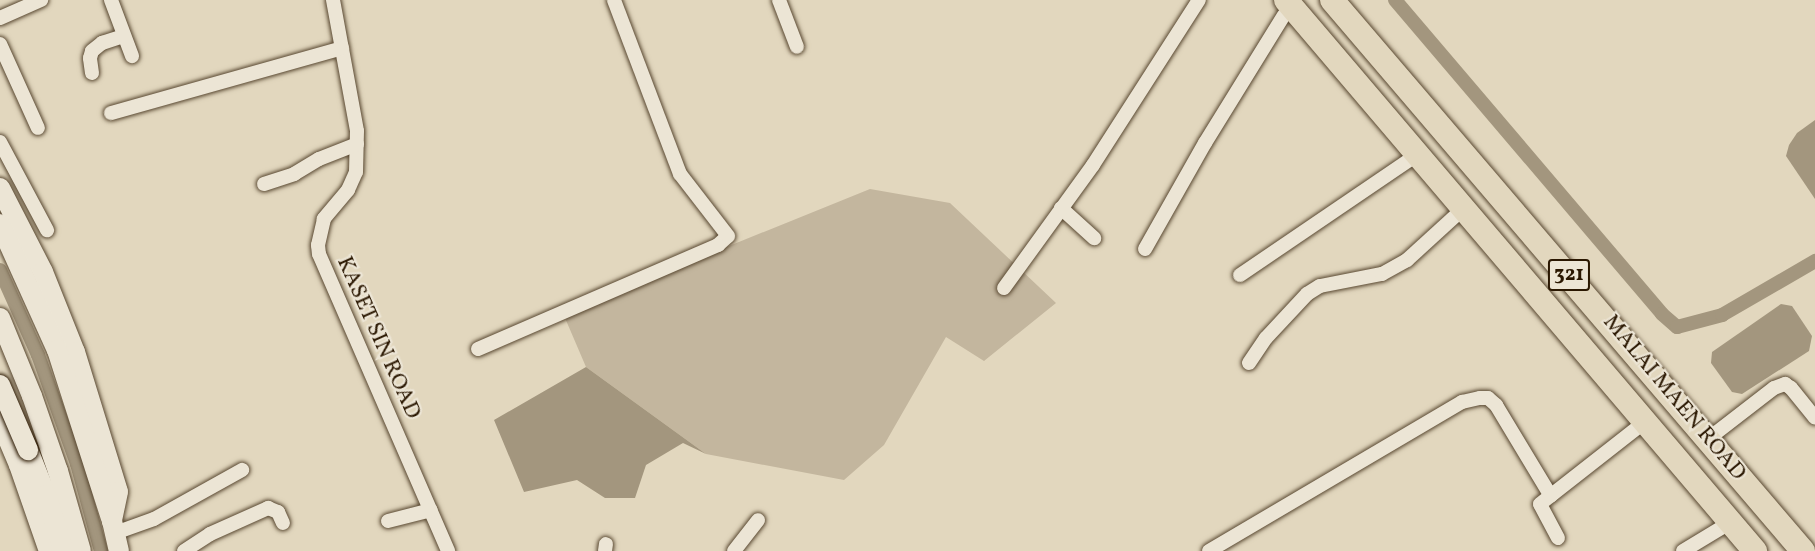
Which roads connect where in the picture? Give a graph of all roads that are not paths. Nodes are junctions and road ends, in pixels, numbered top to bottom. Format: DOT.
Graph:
graph roads {
  1 [pos="41,0"];
  2 [pos="111,0"];
  3 [pos="333,0"];
  4 [pos="614,0"];
  5 [pos="779,0"];
  6 [pos="1199,0"];
  7 [pos="1281,5"];
  8 [pos="1338,5"];
  9 [pos="0,18"];
  10 [pos="124,36"];
  11 [pos="0,44"];
  12 [pos="797,47"];
  13 [pos="342,48"];
  14 [pos="132,56"];
  15 [pos="92,73"];
  16 [pos="111,113"];
  17 [pos="38,128"];
  18 [pos="0,142"];
  19 [pos="357,144"];
  20 [pos="1414,149"];
  21 [pos="264,184"];
  22 [pos="0,188"];
  23 [pos="1061,208"];
  24 [pos="1464,208"];
  25 [pos="0,224"];
  26 [pos="47,230"];
  27 [pos="1094,238"];
  28 [pos="1145,249"];
  29 [pos="1240,275"];
  30 [pos="1004,288"];
  31 [pos="0,318"];
  32 [pos="478,349"];
  33 [pos="1250,363"];
  34 [pos="0,385"];
  35 [pos="32,396"];
  36 [pos="1810,402"];
  37 [pos="0,411"];
  38 [pos="1815,418"];
  39 [pos="0,420"];
  40 [pos="1646,421"];
  41 [pos="1708,439"];
  42 [pos="242,470"];
  43 [pos="1551,496"];
  44 [pos="431,510"];
  45 [pos="758,520"];
  46 [pos="388,521"];
  47 [pos="1731,522"];
  48 [pos="283,523"];
  49 [pos="115,535"];
  50 [pos="1558,538"];
  51 [pos="49,551"];
  52 [pos="64,551"];
  53 [pos="81,551"];
  54 [pos="184,551"];
  55 [pos="448,551"];
  56 [pos="734,551"];
  57 [pos="1209,551"];
  58 [pos="1683,551"];
  59 [pos="1755,551"];
  60 [pos="1803,551"];
  1 -- 9 [label="street"];
  2 -- 10 [label="street"];
  3 -- 13 [label="street, KASET SIN ROAD"];
  4 -- 32 [label="street"];
  5 -- 12 [label="street"];
  6 -- 23 [label="street"];
  7 -- 20 [label="highway, MALAI MAEN ROAD / 321"];
  7 -- 28 [label="street"];
  8 -- 41 [label="highway, MALAI MAEN ROAD / 321"];
  10 -- 14 [label="street"];
  10 -- 15 [label="street"];
  11 -- 17 [label="street"];
  13 -- 16 [label="street"];
  13 -- 19 [label="street, KASET SIN ROAD"];
  18 -- 26 [label="street"];
  19 -- 21 [label="street"];
  19 -- 44 [label="street, KASET SIN ROAD"];
  20 -- 24 [label="highway, MALAI MAEN ROAD / 321"];
  20 -- 29 [label="street"];
  22 -- 49 [label="street"];
  23 -- 27 [label="street"];
  23 -- 30 [label="street"];
  24 -- 33 [label="street"];
  24 -- 40 [label="highway, MALAI MAEN ROAD / 321"];
  25 -- 49 [label="street"];
  31 -- 35 [label="street"];
  34 -- 52 [label="street, bridge"];
  35 -- 37 [label="street"];
  35 -- 53 [label="street"];
  36 -- 38 [label="street"];
  36 -- 41 [label="street"];
  39 -- 51 [label="street"];
  40 -- 43 [label="street"];
  40 -- 47 [label="highway, MALAI MAEN ROAD / 321"];
  41 -- 60 [label="highway, MALAI MAEN ROAD / 321"];
  42 -- 49 [label="street"];
  43 -- 50 [label="street"];
  43 -- 57 [label="street"];
  44 -- 46 [label="street"];
  44 -- 55 [label="street, KASET SIN ROAD"];
  45 -- 56 [label="street"];
  47 -- 58 [label="street"];
  47 -- 59 [label="highway, MALAI MAEN ROAD / 321"];
  48 -- 54 [label="street"];
}
